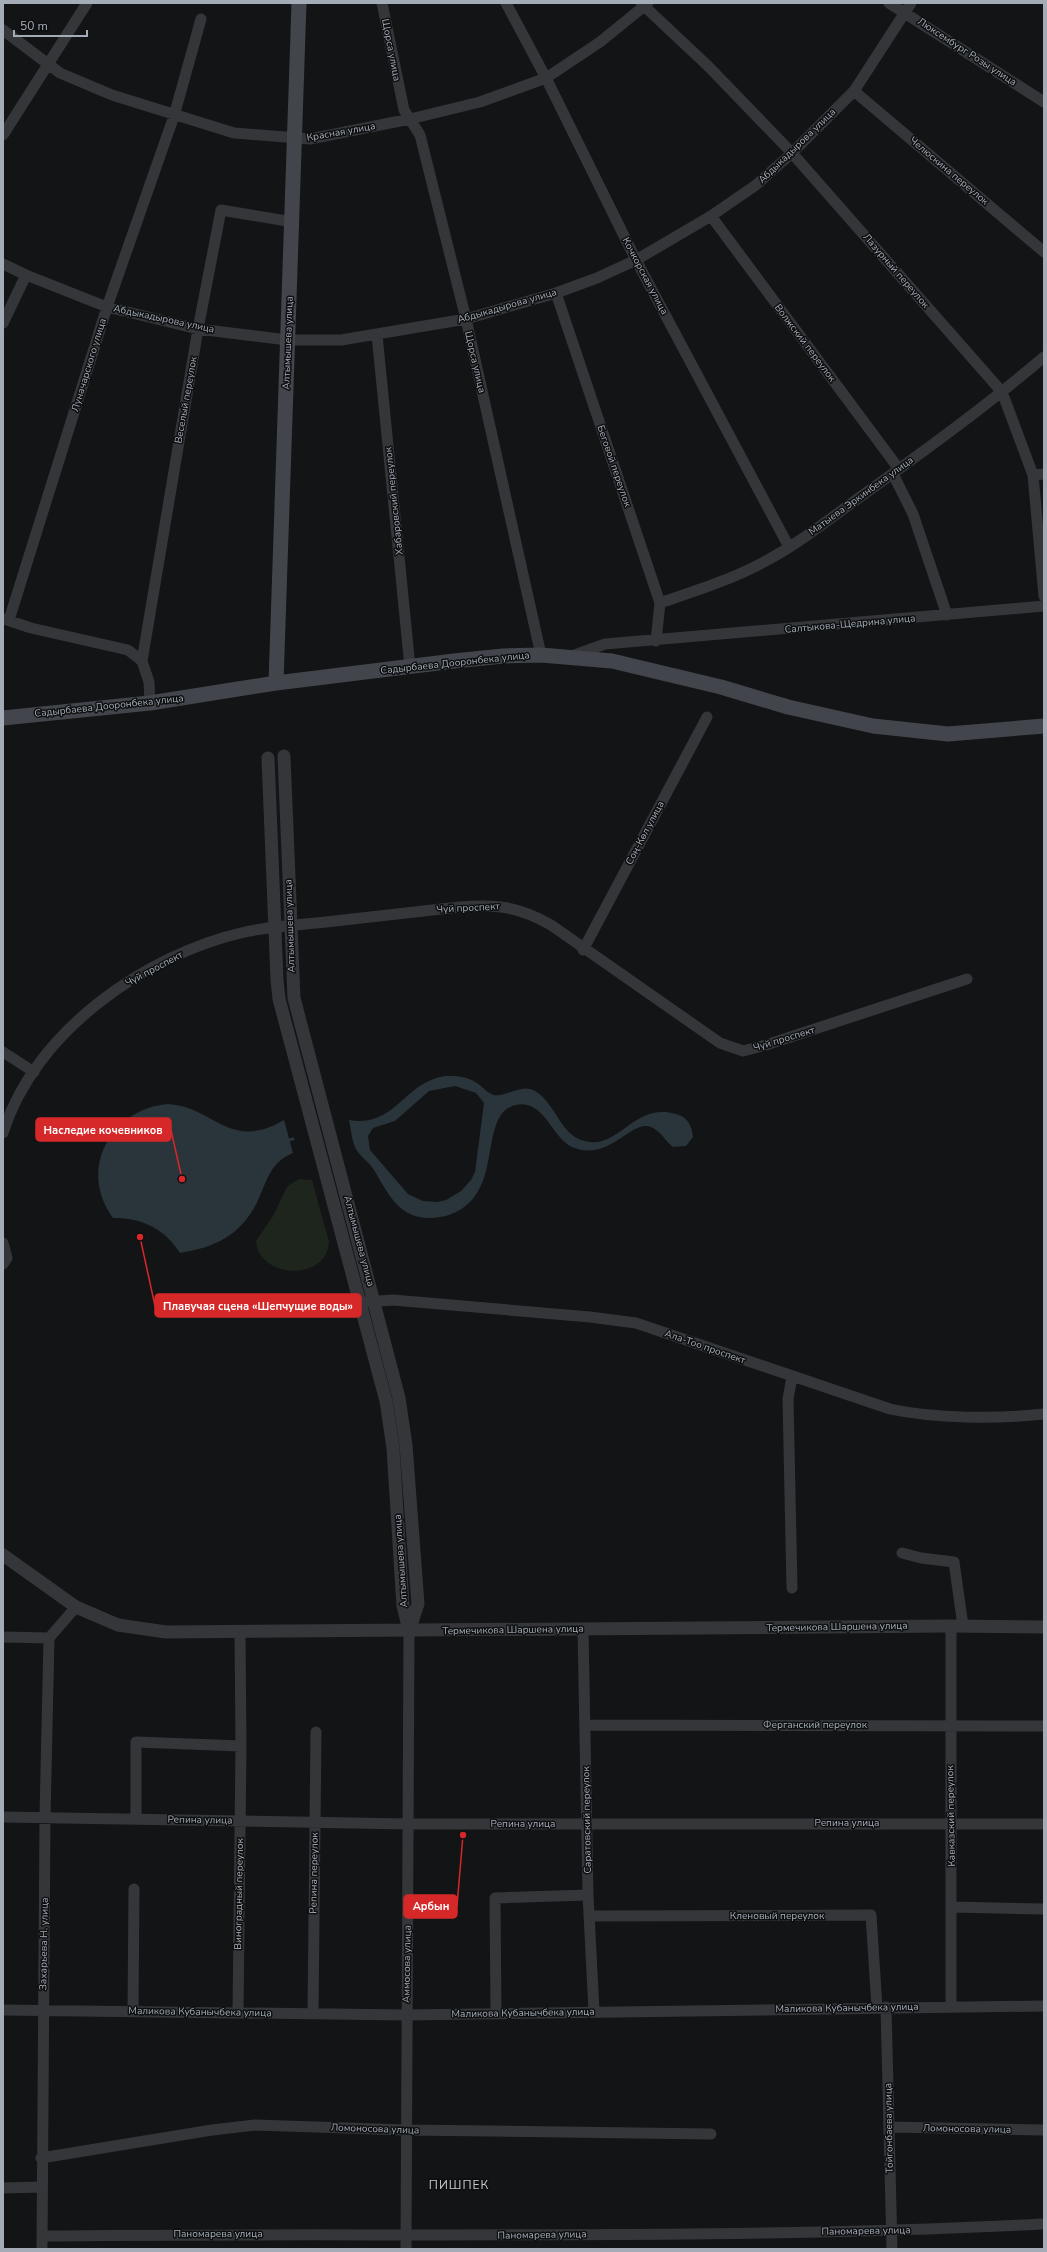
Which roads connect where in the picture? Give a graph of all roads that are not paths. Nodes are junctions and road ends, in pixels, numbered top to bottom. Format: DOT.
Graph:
graph roads {
  1 [pos="87,3"];
  2 [pos="299,3"];
  3 [pos="382,3"];
  4 [pos="506,3"];
  5 [pos="889,3"];
  6 [pos="645,4"];
  7 [pos="908,8"];
  8 [pos="201,19"];
  9 [pos="3,30"];
  10 [pos="47,65"];
  11 [pos="546,78"];
  12 [pos="854,91"];
  13 [pos="1044,102"];
  14 [pos="174,116"];
  15 [pos="410,119"];
  16 [pos="3,134"];
  17 [pos="295,139"];
  18 [pos="792,154"];
  19 [pos="711,216"];
  20 [pos="293,222"];
  21 [pos="1044,252"];
  22 [pos="636,260"];
  23 [pos="3,264"];
  24 [pos="26,275"];
  25 [pos="556,292"];
  26 [pos="107,307"];
  27 [pos="466,319"];
  28 [pos="3,323"];
  29 [pos="198,328"];
  30 [pos="378,335"];
  31 [pos="288,340"];
  32 [pos="1044,357"];
  33 [pos="1002,392"];
  34 [pos="896,471"];
  35 [pos="1038,475"];
  36 [pos="789,547"];
  37 [pos="1044,596"];
  38 [pos="660,603"];
  39 [pos="1044,606"];
  40 [pos="947,615"];
  41 [pos="6,619"];
  42 [pos="656,641"];
  43 [pos="541,655"];
  44 [pos="571,657"];
  45 [pos="142,661"];
  46 [pos="410,667"];
  47 [pos="276,683"];
  48 [pos="150,703"];
  49 [pos="707,717"];
  50 [pos="3,718"];
  51 [pos="1044,726"];
  52 [pos="284,756"];
  53 [pos="268,758"];
  54 [pos="290,926"];
  55 [pos="275,927"];
  56 [pos="583,950"];
  57 [pos="967,979"];
  58 [pos="3,1052"];
  59 [pos="34,1072"];
  60 [pos="3,1133"];
  61 [pos="3,1243"];
  62 [pos="5,1261"];
  63 [pos="375,1300"];
  64 [pos="360,1303"];
  65 [pos="792,1377"];
  66 [pos="1044,1414"];
  67 [pos="902,1553"];
  68 [pos="3,1555"];
  69 [pos="792,1588"];
  70 [pos="76,1607"];
  71 [pos="957,1626"];
  72 [pos="1044,1628"];
  73 [pos="583,1630"];
  74 [pos="409,1631"];
  75 [pos="240,1633"];
  76 [pos="3,1637"];
  77 [pos="49,1638"];
  78 [pos="585,1725"];
  79 [pos="950,1725"];
  80 [pos="1044,1726"];
  81 [pos="316,1732"];
  82 [pos="241,1746"];
  83 [pos="45,1817"];
  84 [pos="3,1818"];
  85 [pos="136,1819"];
  86 [pos="240,1821"];
  87 [pos="315,1823"];
  88 [pos="951,1823"];
  89 [pos="408,1824"];
  90 [pos="587,1824"];
  91 [pos="1044,1824"];
  92 [pos="134,1889"];
  93 [pos="588,1895"];
  94 [pos="952,1907"];
  95 [pos="1044,1909"];
  96 [pos="590,1916"];
  97 [pos="1044,2006"];
  98 [pos="881,2007"];
  99 [pos="951,2007"];
  100 [pos="3,2010"];
  101 [pos="43,2010"];
  102 [pos="133,2011"];
  103 [pos="594,2011"];
  104 [pos="238,2012"];
  105 [pos="313,2013"];
  106 [pos="496,2014"];
  107 [pos="406,2015"];
  108 [pos="890,2127"];
  109 [pos="407,2130"];
  110 [pos="1044,2130"];
  111 [pos="711,2134"];
  112 [pos="41,2158"];
  113 [pos="41,2187"];
  114 [pos="3,2188"];
  115 [pos="1042,2224"];
  116 [pos="892,2232"];
  117 [pos="42,2236"];
  118 [pos="406,2236"];
  119 [pos="42,2249"];
  120 [pos="406,2249"];
  121 [pos="892,2249"];
  1 -- 10 [label="street"];
  2 -- 17 [label="main road, Алтымышева улица"];
  3 -- 15 [label="street, Щорса улица"];
  4 -- 11 [label="street, Кочкорская улица"];
  5 -- 7 [label="street, Люксембург Розы улица"];
  6 -- 11 [label="street, Красная улица"];
  6 -- 18 [label="street, Лазурный переулок"];
  7 -- 12 [label="street, Абдыкадырова улица"];
  7 -- 13 [label="street, Люксембург Розы улица"];
  8 -- 14 [label="street, Луначарского улица"];
  9 -- 10 [label="street, Красная улица"];
  10 -- 14 [label="street, Красная улица"];
  10 -- 16 [label="street"];
  11 -- 15 [label="street, Красная улица"];
  11 -- 22 [label="street, Кочкорская улица"];
  12 -- 18 [label="street, Абдыкадырова улица"];
  12 -- 21 [label="street, Челюскина переулок"];
  14 -- 17 [label="street, Красная улица"];
  14 -- 26 [label="street, Луначарского улица"];
  15 -- 17 [label="street, Красная улица"];
  15 -- 27 [label="street, Щорса улица"];
  17 -- 20 [label="main road, Алтымышева улица"];
  18 -- 19 [label="street, Абдыкадырова улица"];
  18 -- 33 [label="street, Лазурный переулок"];
  19 -- 22 [label="street, Абдыкадырова улица"];
  19 -- 34 [label="street, Волжский переулок"];
  20 -- 29 [label="street, Веселый переулок"];
  20 -- 31 [label="main road, Алтымышева улица"];
  22 -- 25 [label="street, Абдыкадырова улица"];
  22 -- 36 [label="street, Кочкорская улица"];
  23 -- 24 [label="street, Абдыкадырова улица"];
  24 -- 26 [label="street, Абдыкадырова улица"];
  24 -- 28 [label="street"];
  25 -- 27 [label="street, Абдыкадырова улица"];
  25 -- 38 [label="street, Беговой переулок"];
  26 -- 29 [label="street, Абдыкадырова улица"];
  26 -- 41 [label="street, Луначарского улица"];
  27 -- 30 [label="street, Абдыкадырова улица"];
  27 -- 43 [label="street, Щорса улица"];
  29 -- 31 [label="street, Абдыкадырова улица"];
  29 -- 45 [label="street, Веселый переулок"];
  30 -- 31 [label="street, Абдыкадырова улица"];
  30 -- 46 [label="street, Хабаровский переулок"];
  31 -- 47 [label="main road, Алтымышева улица"];
  32 -- 33 [label="street, Матыева Эркинбека улица"];
  33 -- 34 [label="street, Матыева Эркинбека улица"];
  33 -- 35 [label="street, Лазурный переулок"];
  34 -- 36 [label="street, Матыева Эркинбека улица"];
  34 -- 40 [label="street, Волжский переулок"];
  35 -- 37 [label="street, Лазурный переулок"];
  36 -- 38 [label="street, Матыева Эркинбека улица"];
  38 -- 42 [label="street, Беговой переулок"];
  39 -- 40 [label="street, Салтыкова-Щедрина улица"];
  40 -- 42 [label="street, Салтыкова-Щедрина улица"];
  41 -- 45 [label="street"];
  42 -- 44 [label="street, Салтыкова-Щедрина улица"];
  43 -- 44 [label="main road, Садырбаева Дооронбека улица"];
  43 -- 46 [label="main road, Садырбаева Дооронбека улица"];
  44 -- 51 [label="main road, Садырбаева Дооронбека улица"];
  45 -- 48 [label="street"];
  46 -- 47 [label="main road, Садырбаева Дооронбека улица"];
  47 -- 48 [label="main road, Садырбаева Дооронбека улица"];
  48 -- 50 [label="main road, Садырбаева Дооронбека улица"];
  49 -- 56 [label="street, Соң-Көл улица"];
  52 -- 54 [label="street, Алтымышева улица"];
  53 -- 55 [label="street, Алтымышева улица"];
  54 -- 55 [label="street, Чүй проспект"];
  54 -- 56 [label="street, Чүй проспект"];
  54 -- 63 [label="street, Алтымышева улица"];
  55 -- 59 [label="street, Чүй проспект"];
  55 -- 64 [label="street, Алтымышева улица"];
  56 -- 57 [label="street, Чүй проспект"];
  58 -- 59 [label="street"];
  59 -- 60 [label="street, Чүй проспект"];
  61 -- 62 [label="street"];
  63 -- 64 [label="street, Ала-Тоо проспект"];
  63 -- 65 [label="street, Ала-Тоо проспект"];
  63 -- 74 [label="street, Алтымышева улица"];
  64 -- 74 [label="street, Алтымышева улица"];
  65 -- 66 [label="street, Ала-Тоо проспект"];
  65 -- 69 [label="street"];
  67 -- 71 [label="street, Кавказский переулок"];
  68 -- 70 [label="street, Термечикова Шаршена улица"];
  70 -- 75 [label="street, Термечикова Шаршена улица"];
  70 -- 77 [label="street"];
  71 -- 72 [label="street, Термечикова Шаршена улица"];
  71 -- 73 [label="street, Термечикова Шаршена улица"];
  71 -- 79 [label="street, Кавказский переулок"];
  73 -- 74 [label="street, Термечикова Шаршена улица"];
  73 -- 78 [label="street, Саратовский переулок"];
  74 -- 75 [label="street, Термечикова Шаршена улица"];
  74 -- 89 [label="street, Аммосова улица"];
  75 -- 82 [label="street, Виноградный переулок"];
  76 -- 77 [label="street"];
  77 -- 83 [label="street, Захарьева Н. улица"];
  78 -- 79 [label="street, Ферганский переулок"];
  78 -- 90 [label="street, Саратовский переулок"];
  79 -- 80 [label="street, Ферганский переулок"];
  79 -- 88 [label="street, Кавказский переулок"];
  81 -- 87 [label="street, Репина переулок"];
  82 -- 85 [label="street"];
  82 -- 86 [label="street, Виноградный переулок"];
  83 -- 84 [label="street, Репина улица"];
  83 -- 85 [label="street, Репина улица"];
  83 -- 101 [label="street, Захарьева Н. улица"];
  85 -- 86 [label="street, Репина улица"];
  86 -- 87 [label="street, Репина улица"];
  86 -- 104 [label="street, Виноградный переулок"];
  87 -- 89 [label="street, Репина улица"];
  87 -- 105 [label="street, Репина переулок"];
  88 -- 90 [label="street, Репина улица"];
  88 -- 91 [label="street, Репина улица"];
  88 -- 94 [label="street, Кавказский переулок"];
  89 -- 90 [label="street, Репина улица"];
  89 -- 107 [label="street, Аммосова улица"];
  90 -- 93 [label="street, Саратовский переулок"];
  92 -- 102 [label="street"];
  93 -- 96 [label="street, Саратовский переулок"];
  93 -- 106 [label="street"];
  94 -- 95 [label="street"];
  94 -- 99 [label="street, Кавказский переулок"];
  96 -- 98 [label="street, Кленовый переулок"];
  96 -- 103 [label="street, Саратовский переулок"];
  97 -- 99 [label="street, Маликова Кубанычбека улица"];
  98 -- 99 [label="street, Маликова Кубанычбека улица"];
  98 -- 103 [label="street, Маликова Кубанычбека улица"];
  98 -- 108 [label="street, Тойгонбаева улица"];
  100 -- 101 [label="street, Маликова Кубанычбека улица"];
  101 -- 102 [label="street, Маликова Кубанычбека улица"];
  101 -- 112 [label="street, Захарьева Н. улица"];
  102 -- 104 [label="street, Маликова Кубанычбека улица"];
  103 -- 106 [label="street, Маликова Кубанычбека улица"];
  104 -- 105 [label="street, Маликова Кубанычбека улица"];
  105 -- 107 [label="street, Маликова Кубанычбека улица"];
  106 -- 107 [label="street, Маликова Кубанычбека улица"];
  107 -- 109 [label="street, Аммосова улица"];
  108 -- 110 [label="street, Ломоносова улица"];
  108 -- 116 [label="street, Тойгонбаева улица"];
  109 -- 111 [label="street, Ломоносова улица"];
  109 -- 112 [label="street, Ломоносова улица"];
  109 -- 118 [label="street, Аммосова улица"];
  112 -- 113 [label="street, Захарьева Н. улица"];
  113 -- 114 [label="street"];
  113 -- 117 [label="street, Захарьева Н. улица"];
  115 -- 116 [label="street, Паномарева улица"];
  116 -- 118 [label="street, Паномарева улица"];
  116 -- 121 [label="street, Тойгонбаева улица"];
  117 -- 118 [label="street, Паномарева улица"];
  117 -- 119 [label="street, Захарьева Н. улица"];
  118 -- 120 [label="street, Аммосова улица"];
}
